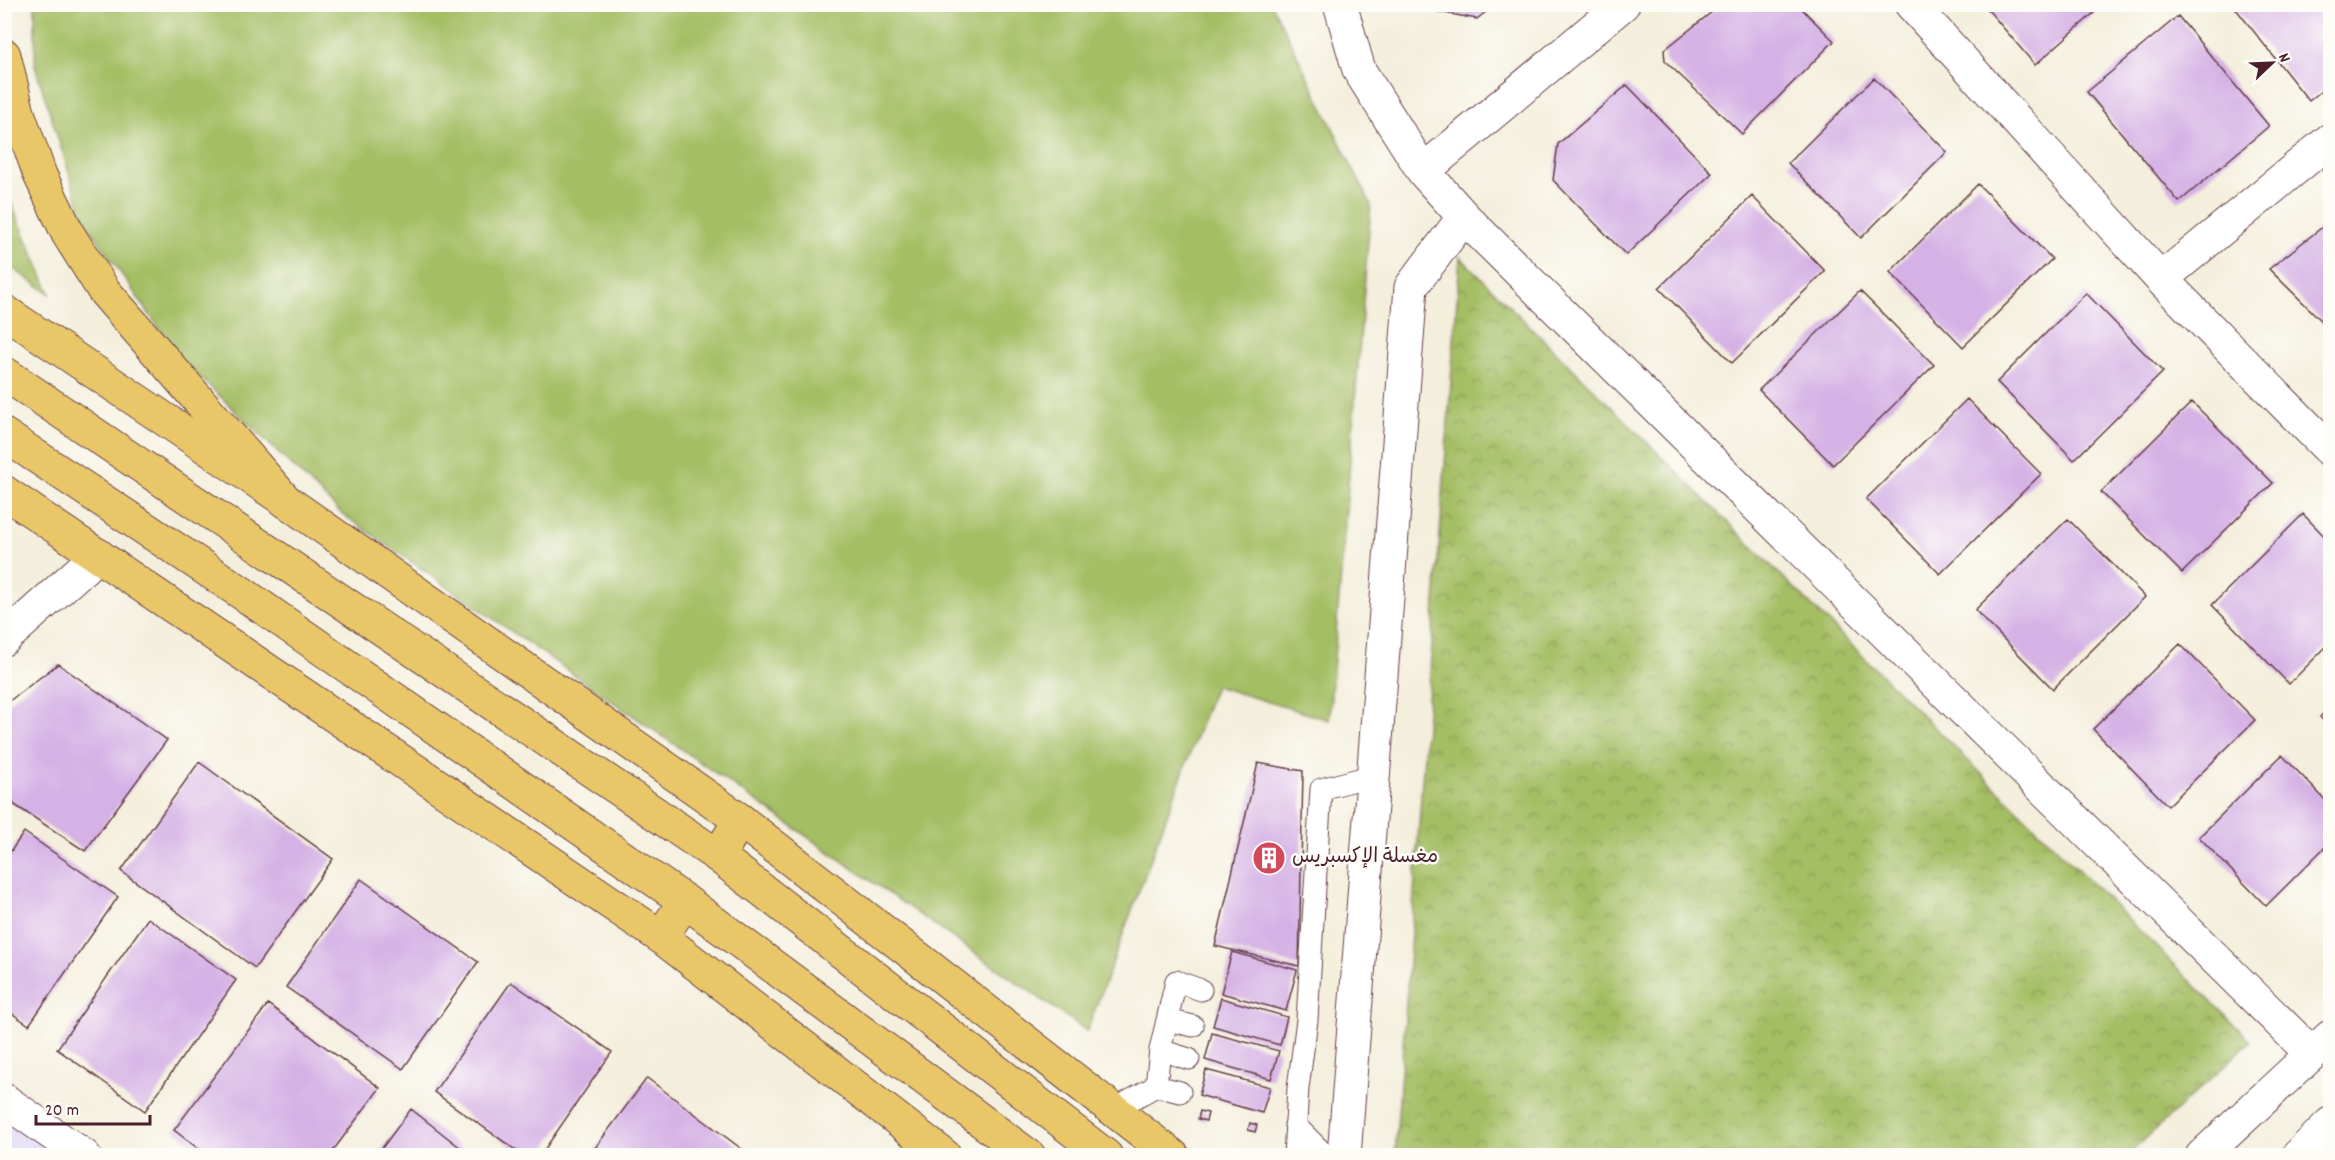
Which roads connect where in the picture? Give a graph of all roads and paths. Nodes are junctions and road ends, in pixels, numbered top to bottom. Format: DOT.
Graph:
graph roads {
  1 [pos="1340,4"];
  2 [pos="1623,4"];
  3 [pos="1911,4"];
  4 [pos="4,55"];
  5 [pos="2331,140"];
  6 [pos="1423,171"];
  7 [pos="1464,217"];
  8 [pos="2161,279"];
  9 [pos="4,311"];
  10 [pos="4,373"];
  11 [pos="4,435"];
  12 [pos="2331,450"];
  13 [pos="4,492"];
  14 [pos="286,501"];
  15 [pos="98,555"];
  16 [pos="4,639"];
  17 [pos="1374,775"];
  18 [pos="740,820"];
  19 [pos="718,856"];
  20 [pos="685,901"];
  21 [pos="661,937"];
  22 [pos="1201,990"];
  23 [pos="1167,1020"];
  24 [pos="1193,1026"];
  25 [pos="2321,1046"];
  26 [pos="1160,1050"];
  27 [pos="1189,1059"];
  28 [pos="1156,1086"];
  29 [pos="1180,1092"];
  30 [pos="4,1100"];
  31 [pos="1115,1108"];
  32 [pos="2331,1124"];
  33 [pos="1295,1125"];
  34 [pos="84,1155"];
  35 [pos="945,1155"];
  36 [pos="1029,1155"];
  37 [pos="1106,1155"];
  38 [pos="1173,1155"];
  39 [pos="1294,1155"];
  40 [pos="1326,1155"];
  41 [pos="1344,1155"];
  42 [pos="2202,1155"];
  43 [pos="2298,1155"];
  1 -- 6 [label="street"];
  2 -- 6 [label="street"];
  3 -- 8 [label="street"];
  4 -- 14 [label="main road"];
  5 -- 8 [label="street"];
  6 -- 7 [label="street"];
  7 -- 17 [label="street"];
  7 -- 25 [label="street"];
  8 -- 12 [label="street"];
  9 -- 14 [label="main road"];
  10 -- 19 [label="main road"];
  11 -- 20 [label="main road"];
  13 -- 15 [label="main road"];
  14 -- 18 [label="main road"];
  15 -- 16 [label="street"];
  15 -- 21 [label="main road"];
  17 -- 33 [label="lane"];
  17 -- 41 [label="street"];
  18 -- 19 [label="main road"];
  18 -- 31 [label="main road"];
  19 -- 37 [label="main road"];
  20 -- 21 [label="main road"];
  20 -- 36 [label="main road"];
  21 -- 35 [label="main road"];
  22 -- 23 [label="lane"];
  23 -- 24 [label="lane"];
  23 -- 26 [label="lane"];
  25 -- 42 [label="street"];
  26 -- 27 [label="lane"];
  26 -- 28 [label="lane"];
  28 -- 29 [label="lane"];
  28 -- 31 [label="lane"];
  30 -- 34 [label="street"];
  31 -- 38 [label="main road"];
  32 -- 43 [label="street"];
  33 -- 39 [label="lane"];
  33 -- 40 [label="lane"];
}
